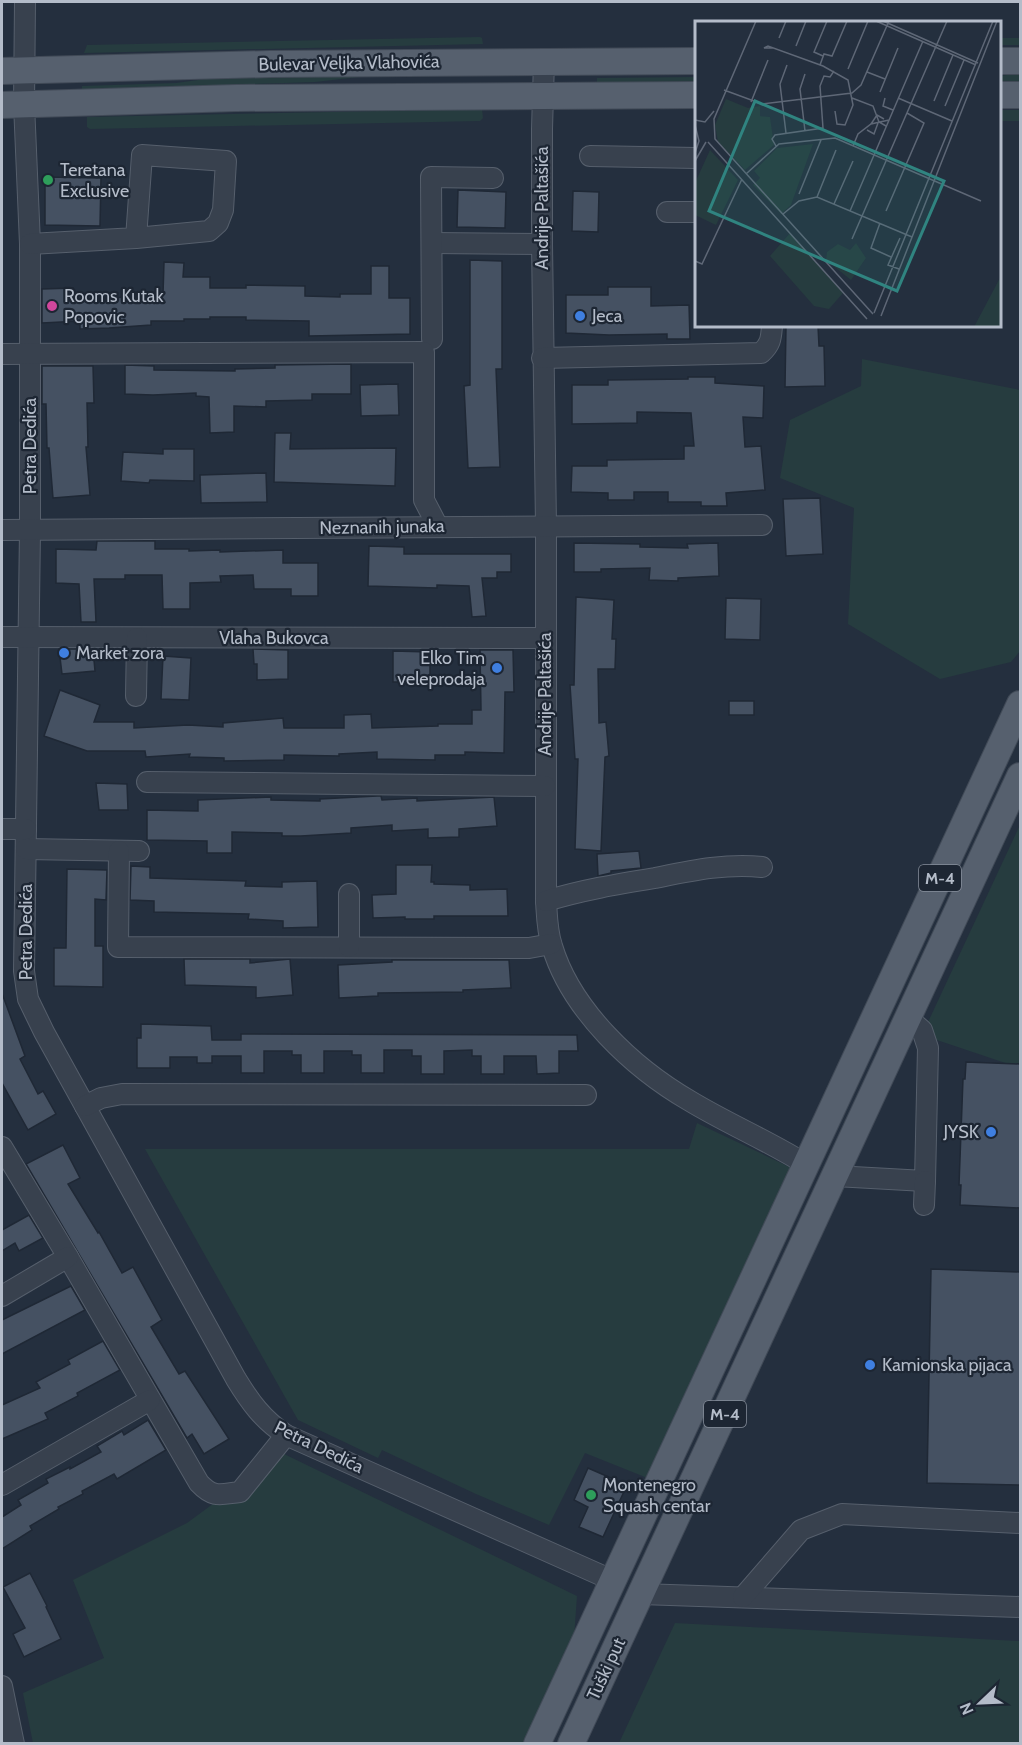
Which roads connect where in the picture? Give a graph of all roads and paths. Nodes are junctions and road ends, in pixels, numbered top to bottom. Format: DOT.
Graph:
graph roads {
  1 [pos="25,2"];
  2 [pos="544,61"];
  3 [pos="695,61"];
  4 [pos="1001,61"];
  5 [pos="1020,61"];
  6 [pos="13,71"];
  7 [pos="695,95"];
  8 [pos="1001,95"];
  9 [pos="1020,95"];
  10 [pos="544,96"];
  11 [pos="13,105"];
  12 [pos="590,156"];
  13 [pos="695,158"];
  14 [pos="494,178"];
  15 [pos="667,212"];
  16 [pos="695,212"];
  17 [pos="136,238"];
  18 [pos="432,243"];
  19 [pos="30,244"];
  20 [pos="542,244"];
  21 [pos="772,327"];
  22 [pos="428,346"];
  23 [pos="2,354"];
  24 [pos="30,354"];
  25 [pos="542,358"];
  26 [pos="413,447"];
  27 [pos="762,525"];
  28 [pos="546,526"];
  29 [pos="414,527"];
  30 [pos="438,527"];
  31 [pos="2,530"];
  32 [pos="30,530"];
  33 [pos="2,637"];
  34 [pos="29,638"];
  35 [pos="137,638"];
  36 [pos="546,639"];
  37 [pos="136,696"];
  38 [pos="1020,705"];
  39 [pos="1020,776"];
  40 [pos="147,782"];
  41 [pos="545,786"];
  42 [pos="2,829"];
  43 [pos="26,829"];
  44 [pos="26,849"];
  45 [pos="119,850"];
  46 [pos="139,851"];
  47 [pos="762,867"];
  48 [pos="349,894"];
  49 [pos="546,901"];
  50 [pos="551,944"];
  51 [pos="349,947"];
  52 [pos="908,1018"];
  53 [pos="586,1095"];
  54 [pos="85,1106"];
  55 [pos="2,1147"];
  56 [pos="807,1165"];
  57 [pos="835,1176"];
  58 [pos="925,1181"];
  59 [pos="924,1205"];
  60 [pos="68,1257"];
  61 [pos="2,1296"];
  62 [pos="150,1400"];
  63 [pos="286,1435"];
  64 [pos="2,1485"];
  65 [pos="1020,1523"];
  66 [pos="614,1581"];
  67 [pos="641,1594"];
  68 [pos="743,1597"];
  69 [pos="1020,1606"];
  70 [pos="2,1686"];
  71 [pos="15,1743"];
  72 [pos="537,1743"];
  73 [pos="571,1743"];
  1 -- 6 [label="street, Petra Dedića"];
  2 -- 3 [label="main road, Bulevar Veljka Vlahovića"];
  2 -- 6 [label="main road, Bulevar Veljka Vlahovića"];
  2 -- 10 [label="street, Andrije Paltašića"];
  4 -- 5 [label="main road"];
  6 -- 11 [label="street, Petra Dedića"];
  7 -- 10 [label="main road, Bulevar Veljka Vlahovića"];
  8 -- 9 [label="main road"];
  10 -- 11 [label="main road, Bulevar Veljka Vlahovića"];
  10 -- 20 [label="street, Andrije Paltašića"];
  11 -- 19 [label="street, Petra Dedića"];
  12 -- 13 [label="street"];
  14 -- 18 [label="street"];
  15 -- 16 [label="street"];
  17 -- 17 [label="street"];
  17 -- 19 [label="street"];
  18 -- 20 [label="street"];
  18 -- 22 [label="street"];
  19 -- 24 [label="street, Petra Dedića"];
  20 -- 25 [label="street, Andrije Paltašića"];
  21 -- 25 [label="street"];
  22 -- 24 [label="street"];
  22 -- 30 [label="street"];
  23 -- 24 [label="street"];
  24 -- 32 [label="street, Petra Dedića"];
  25 -- 28 [label="street, Andrije Paltašića"];
  26 -- 29 [label="street"];
  27 -- 28 [label="street, Neznanih junaka"];
  28 -- 30 [label="street, Neznanih junaka"];
  28 -- 36 [label="street, Andrije Paltašića"];
  29 -- 30 [label="street, Neznanih junaka"];
  29 -- 32 [label="street, Neznanih junaka"];
  31 -- 32 [label="street, Neznanih junaka"];
  32 -- 34 [label="street, Petra Dedića"];
  33 -- 34 [label="street, Vlaha Bukovca"];
  34 -- 35 [label="street, Vlaha Bukovca"];
  34 -- 43 [label="street, Petra Dedića"];
  35 -- 36 [label="street, Vlaha Bukovca"];
  35 -- 37 [label="street"];
  36 -- 41 [label="street, Andrije Paltašića"];
  38 -- 56 [label="main road, M-4"];
  39 -- 52 [label="main road, M-4"];
  40 -- 41 [label="street"];
  41 -- 49 [label="street, Andrije Paltašića"];
  42 -- 43 [label="street"];
  43 -- 44 [label="street, Petra Dedića"];
  44 -- 45 [label="street"];
  44 -- 54 [label="street, Petra Dedića"];
  45 -- 46 [label="street"];
  45 -- 51 [label="street"];
  47 -- 49 [label="street"];
  48 -- 51 [label="street"];
  49 -- 50 [label="street, Andrije Paltašića"];
  50 -- 51 [label="street"];
  50 -- 56 [label="street, Andrije Paltašića"];
  52 -- 57 [label="main road, M-4"];
  52 -- 58 [label="street"];
  53 -- 54 [label="street"];
  54 -- 63 [label="street, Petra Dedića"];
  55 -- 60 [label="street"];
  56 -- 66 [label="main road, M-4"];
  57 -- 58 [label="street"];
  57 -- 67 [label="main road, M-4"];
  58 -- 59 [label="street"];
  60 -- 61 [label="street"];
  60 -- 62 [label="street"];
  62 -- 63 [label="street"];
  62 -- 64 [label="street"];
  63 -- 66 [label="street, Petra Dedića"];
  65 -- 68 [label="street"];
  66 -- 72 [label="main road, M-4"];
  67 -- 68 [label="street"];
  67 -- 73 [label="main road, Tuški put / M-4"];
  68 -- 69 [label="street"];
  70 -- 71 [label="street"];
}
